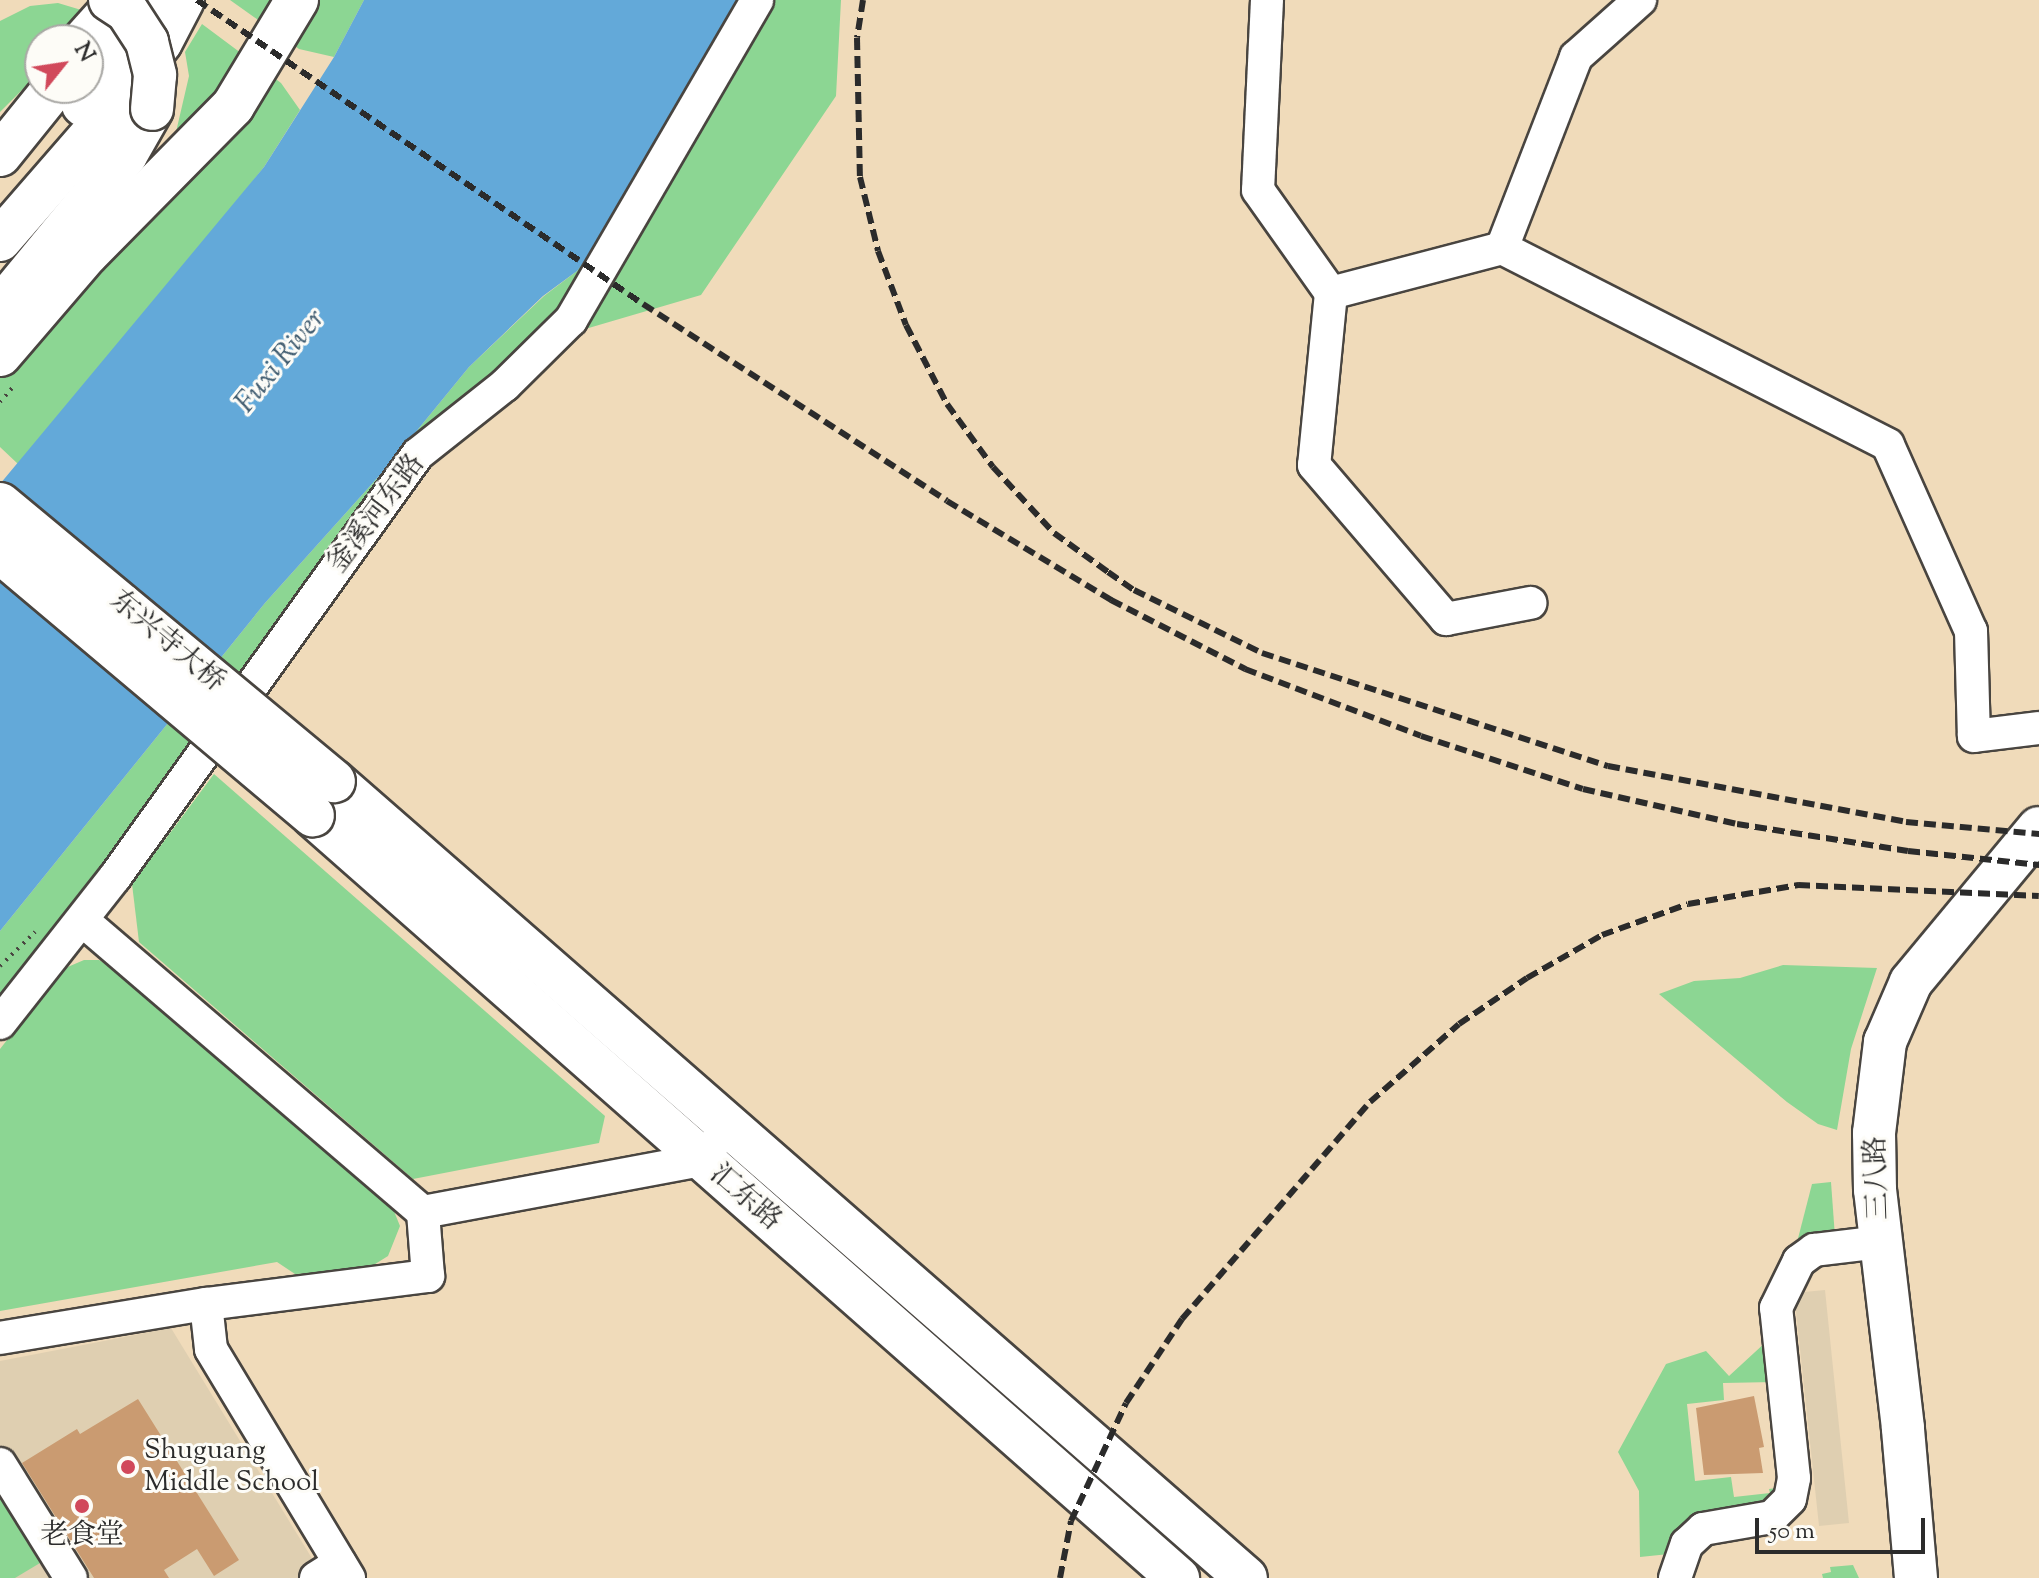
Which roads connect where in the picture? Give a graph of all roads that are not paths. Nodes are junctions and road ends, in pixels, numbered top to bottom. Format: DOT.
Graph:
graph roads {
  1 [pos="183,0"];
  2 [pos="297,0"];
  3 [pos="757,0"];
  4 [pos="1267,0"];
  5 [pos="1640,0"];
  6 [pos="128,3"];
  7 [pos="104,25"];
  8 [pos="25,104"];
  9 [pos="41,104"];
  10 [pos="0,129"];
  11 [pos="0,155"];
  12 [pos="0,207"];
  13 [pos="0,240"];
  14 [pos="1502,248"];
  15 [pos="1331,293"];
  16 [pos="0,308"];
  17 [pos="0,355"];
  18 [pos="0,504"];
  19 [pos="0,552"];
  20 [pos="1530,603"];
  21 [pos="2039,728"];
  22 [pos="334,781"];
  23 [pos="313,816"];
  24 [pos="2039,828"];
  25 [pos="82,920"];
  26 [pos="0,1023"];
  27 [pos="729,1124"];
  28 [pos="701,1160"];
  29 [pos="423,1212"];
  30 [pos="1881,1242"];
  31 [pos="206,1304"];
  32 [pos="0,1338"];
  33 [pos="0,1464"];
  34 [pos="335,1573"];
  35 [pos="59,1574"];
  36 [pos="1178,1578"];
  37 [pos="1246,1578"];
  38 [pos="1675,1578"];
  39 [pos="1916,1578"];
  1 -- 13 [label="main road"];
  2 -- 17 [label="main road"];
  3 -- 25 [label="street, 釜溪河东路"];
  4 -- 15 [label="street"];
  5 -- 14 [label="street"];
  6 -- 7 [label="main road"];
  6 -- 12 [label="main road"];
  6 -- 16 [label="main road, bridge"];
  8 -- 10 [label="main road"];
  9 -- 11 [label="main road"];
  14 -- 15 [label="street"];
  14 -- 21 [label="street"];
  15 -- 20 [label="street"];
  18 -- 22 [label="main road, 东兴寺大桥, bridge"];
  19 -- 23 [label="main road, 东兴寺大桥, bridge"];
  22 -- 27 [label="main road, 汇东路"];
  23 -- 28 [label="main road, 汇东路"];
  24 -- 30 [label="main road, 三八路"];
  25 -- 26 [label="street, 釜溪河东路"];
  25 -- 29 [label="street"];
  27 -- 28 [label="street"];
  27 -- 37 [label="main road, 汇东路"];
  28 -- 29 [label="street"];
  28 -- 36 [label="main road, 汇东路"];
  29 -- 31 [label="street"];
  30 -- 38 [label="street"];
  30 -- 39 [label="main road, 三八路"];
  31 -- 32 [label="street"];
  31 -- 34 [label="street"];
  33 -- 35 [label="street"];
}
